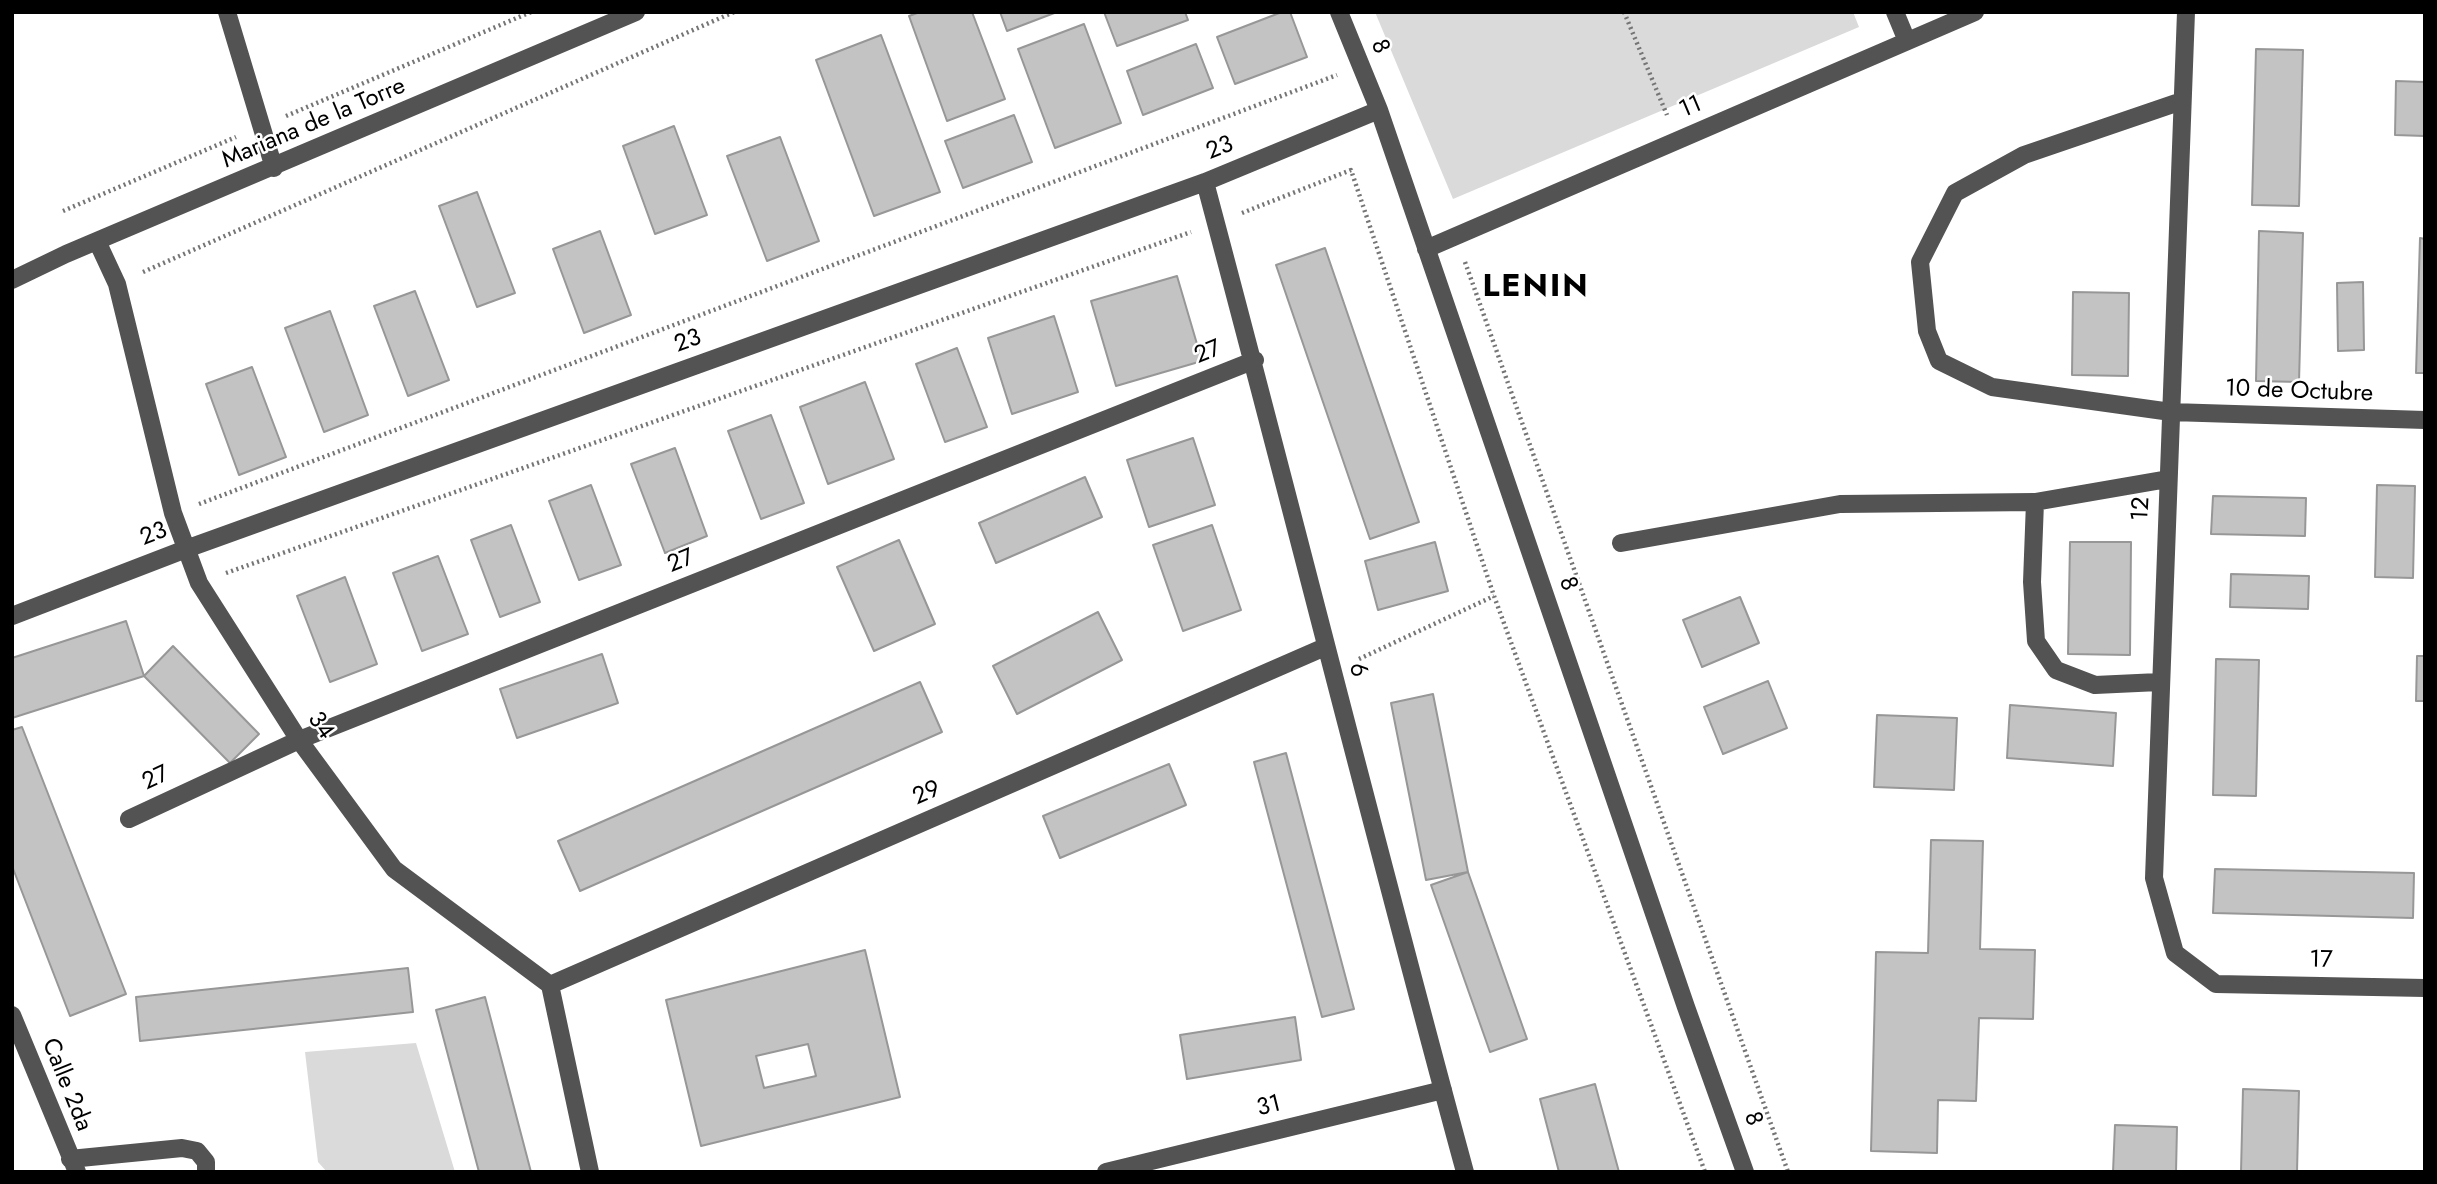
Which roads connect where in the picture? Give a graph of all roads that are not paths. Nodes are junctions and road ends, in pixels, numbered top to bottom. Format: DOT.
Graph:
graph roads {
  1 [pos="227,12"];
  2 [pos="636,12"];
  3 [pos="1339,12"];
  4 [pos="1895,12"];
  5 [pos="1975,12"];
  6 [pos="2186,12"];
  7 [pos="1907,41"];
  8 [pos="2182,102"];
  9 [pos="1379,110"];
  10 [pos="274,168"];
  11 [pos="1205,182"];
  12 [pos="96,241"];
  13 [pos="1426,249"];
  14 [pos="12,281"];
  15 [pos="1255,360"];
  16 [pos="2171,412"];
  17 [pos="2425,420"];
  18 [pos="2168,479"];
  19 [pos="2035,502"];
  20 [pos="1621,543"];
  21 [pos="186,549"];
  22 [pos="12,616"];
  23 [pos="1325,647"];
  24 [pos="2159,681"];
  25 [pos="299,740"];
  26 [pos="129,819"];
  27 [pos="550,985"];
  28 [pos="2216,985"];
  29 [pos="2425,988"];
  30 [pos="12,1015"];
  31 [pos="1443,1090"];
  32 [pos="73,1166"];
  33 [pos="206,1172"];
  34 [pos="590,1172"];
  35 [pos="1107,1172"];
  36 [pos="1465,1172"];
  37 [pos="1745,1172"];
  1 -- 10 [label="street"];
  2 -- 10 [label="street, Mariana de la Torre"];
  3 -- 9 [label="street, 8"];
  4 -- 7 [label="street"];
  5 -- 7 [label="street, 11"];
  6 -- 8 [label="street, 12"];
  7 -- 13 [label="street, 11"];
  8 -- 16 [label="street, 12"];
  8 -- 16 [label="street, 10 de Octubre"];
  9 -- 11 [label="street, 23"];
  9 -- 13 [label="street, 8"];
  10 -- 12 [label="street, Mariana de la Torre"];
  11 -- 15 [label="street, 6"];
  11 -- 21 [label="street, 23"];
  12 -- 14 [label="street, Mariana de la Torre"];
  12 -- 21 [label="street, 34"];
  13 -- 37 [label="street, 8"];
  15 -- 23 [label="street, 6"];
  15 -- 25 [label="street, 27"];
  16 -- 17 [label="street, 10 de Octubre"];
  16 -- 18 [label="street, 12"];
  18 -- 19 [label="street"];
  18 -- 24 [label="street, 12"];
  19 -- 20 [label="street"];
  19 -- 24 [label="street"];
  21 -- 22 [label="street, 23"];
  21 -- 25 [label="street, 34"];
  23 -- 27 [label="street, 29"];
  23 -- 31 [label="street, 6"];
  24 -- 28 [label="street, 12"];
  25 -- 26 [label="street, 27"];
  25 -- 27 [label="street, 34"];
  27 -- 34 [label="street"];
  28 -- 29 [label="street, 17"];
  30 -- 32 [label="street, Calle 2da"];
  31 -- 35 [label="street, 31"];
  31 -- 36 [label="street, 6"];
  32 -- 33 [label="street"];
}
